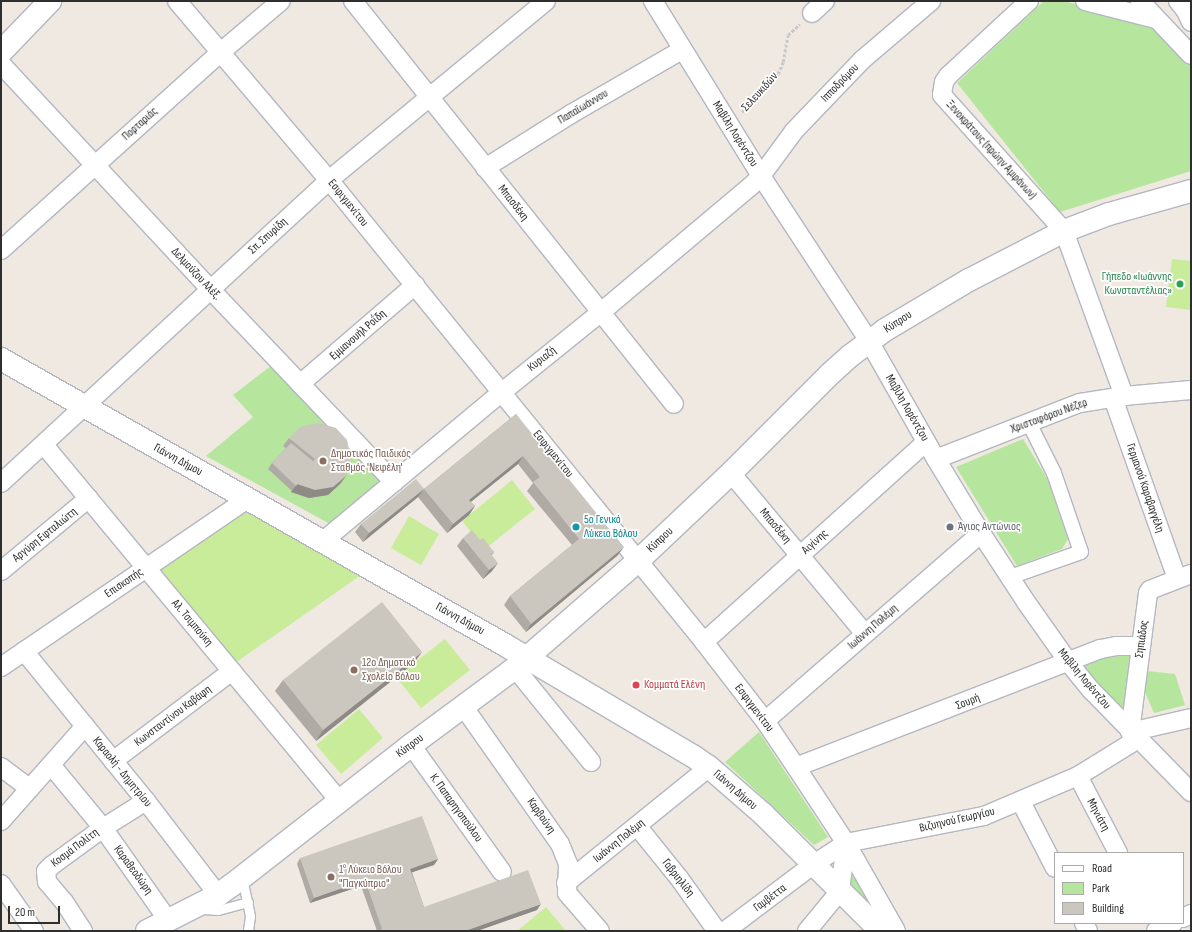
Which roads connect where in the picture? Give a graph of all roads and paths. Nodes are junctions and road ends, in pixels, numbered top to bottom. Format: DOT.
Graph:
graph roads {
  1 [pos="50,1"];
  2 [pos="177,1"];
  3 [pos="281,1"];
  4 [pos="353,1"];
  5 [pos="546,1"];
  6 [pos="653,1"];
  7 [pos="826,1"];
  8 [pos="931,1"];
  9 [pos="1029,1"];
  10 [pos="1085,1"];
  11 [pos="1140,1"];
  12 [pos="1178,1"];
  13 [pos="812,13"];
  14 [pos="1156,19"];
  15 [pos="1191,22"];
  16 [pos="682,50"];
  17 [pos="222,51"];
  18 [pos="1,52"];
  19 [pos="1191,55"];
  20 [pos="1,64"];
  21 [pos="430,98"];
  22 [pos="729,125"];
  23 [pos="95,165"];
  24 [pos="485,168"];
  25 [pos="761,176"];
  26 [pos="329,180"];
  27 [pos="1191,191"];
  28 [pos="1064,232"];
  29 [pos="1,250"];
  30 [pos="415,285"];
  31 [pos="210,290"];
  32 [pos="600,313"];
  33 [pos="869,341"];
  34 [pos="1,359"];
  35 [pos="300,384"];
  36 [pos="502,392"];
  37 [pos="1190,392"];
  38 [pos="1118,397"];
  39 [pos="674,404"];
  40 [pos="84,407"];
  41 [pos="1029,423"];
  42 [pos="926,442"];
  43 [pos="44,445"];
  44 [pos="936,459"];
  45 [pos="731,473"];
  46 [pos="394,482"];
  47 [pos="1,483"];
  48 [pos="89,498"];
  49 [pos="247,499"];
  50 [pos="981,533"];
  51 [pos="322,542"];
  52 [pos="800,556"];
  53 [pos="639,560"];
  54 [pos="146,568"];
  55 [pos="1,571"];
  56 [pos="1184,576"];
  57 [pos="1010,577"];
  58 [pos="865,634"];
  59 [pos="704,642"];
  60 [pos="1140,646"];
  61 [pos="24,651"];
  62 [pos="521,662"];
  63 [pos="1069,663"];
  64 [pos="2,665"];
  65 [pos="232,671"];
  66 [pos="464,706"];
  67 [pos="1191,718"];
  68 [pos="765,721"];
  69 [pos="85,726"];
  70 [pos="1134,735"];
  71 [pos="411,745"];
  72 [pos="113,761"];
  73 [pos="591,762"];
  74 [pos="51,766"];
  75 [pos="1,767"];
  76 [pos="709,767"];
  77 [pos="796,768"];
  78 [pos="1078,776"];
  79 [pos="30,789"];
  80 [pos="1191,792"];
  81 [pos="146,801"];
  82 [pos="340,801"];
  83 [pos="1021,802"];
  84 [pos="1,821"];
  85 [pos="637,826"];
  86 [pos="103,828"];
  87 [pos="846,843"];
  88 [pos="1117,852"];
  89 [pos="814,864"];
  90 [pos="1054,866"];
  91 [pos="502,872"];
  92 [pos="242,878"];
  93 [pos="1,884"];
  94 [pos="566,884"];
  95 [pos="840,891"];
  96 [pos="218,895"];
  97 [pos="248,902"];
  98 [pos="194,908"];
  99 [pos="250,916"];
  100 [pos="168,920"];
  101 [pos="34,931"];
  102 [pos="83,931"];
  103 [pos="146,931"];
  104 [pos="248,931"];
  105 [pos="256,931"];
  106 [pos="600,931"];
  107 [pos="717,931"];
  108 [pos="725,931"];
  109 [pos="807,931"];
  110 [pos="881,931"];
  111 [pos="896,931"];
  1 -- 18 [label="street"];
  2 -- 17 [label="street, Εσφιγμενίτου"];
  3 -- 17 [label="street, Πορταριάς"];
  4 -- 21 [label="street, Μπασδέκη"];
  5 -- 21 [label="street, Σπ. Σπυρίδη"];
  6 -- 16 [label="street, Μαβίλη Λορέντζου"];
  7 -- 13 [label="street"];
  8 -- 25 [label="street, Ιπποδρόμου"];
  9 -- 28 [label="street, Ξενοκράτους (πρώην Αμφάνων)"];
  10 -- 14 [label="street"];
  11 -- 14 [label="street"];
  12 -- 15 [label="street"];
  13 -- 22 [label="path, Σελευκιδών"];
  14 -- 19 [label="street"];
  16 -- 22 [label="street, Μαβίλη Λορέντζου"];
  16 -- 24 [label="street, Παπαϊωάννου"];
  17 -- 23 [label="street, Πορταριάς"];
  17 -- 26 [label="street, Εσφιγμενίτου"];
  20 -- 23 [label="street, Δελμούζου Αλέξ."];
  21 -- 24 [label="street, Μπασδέκη"];
  21 -- 26 [label="street, Σπ. Σπυρίδη"];
  22 -- 25 [label="street, Μαβίλη Λορέντζου"];
  23 -- 29 [label="street, Πορταριάς"];
  23 -- 31 [label="street, Δελμούζου Αλέξ."];
  24 -- 32 [label="street, Μπασδέκη"];
  25 -- 32 [label="street, Κυριαζή"];
  25 -- 33 [label="street, Μαβίλη Λορέντζου"];
  26 -- 30 [label="street, Εσφιγμενίτου"];
  26 -- 31 [label="street, Σπ. Σπυρίδη"];
  27 -- 28 [label="street, Κύπρου"];
  28 -- 33 [label="street, Κύπρου"];
  28 -- 38 [label="street, Γερμανού Καραβαγγέλη"];
  30 -- 35 [label="street, Εμμανουήλ Ροΐδη"];
  30 -- 36 [label="street, Εσφιγμενίτου"];
  31 -- 35 [label="street, Δελμούζου Αλέξ."];
  31 -- 40 [label="street, Σπ. Σπυρίδη"];
  32 -- 36 [label="street, Κυριαζή"];
  32 -- 39 [label="street, Μπασδέκη"];
  33 -- 42 [label="street, Μαβίλη Λορέντζου"];
  33 -- 45 [label="street, Κύπρου"];
  34 -- 40 [label="street, Γιάννη Δήμου"];
  35 -- 46 [label="street, Δελμούζου Αλέξ."];
  36 -- 46 [label="street, Κυριαζή"];
  36 -- 53 [label="street, Εσφιγμενίτου"];
  37 -- 38 [label="street, Χριστοφόρου Νέζερ"];
  38 -- 41 [label="street, Χριστοφόρου Νέζερ"];
  38 -- 56 [label="street, Γερμανού Καραβαγγέλη"];
  40 -- 43 [label="street, Σπ. Σπυρίδη"];
  40 -- 49 [label="street, Γιάννη Δήμου"];
  41 -- 44 [label="street, Χριστοφόρου Νέζερ"];
  41 -- 57 [label="street"];
  42 -- 44 [label="street, Μαβίλη Λορέντζου"];
  42 -- 52 [label="street, Αιγίνης"];
  43 -- 47 [label="street, Σπ. Σπυρίδη"];
  43 -- 48 [label="street, Αλ. Τσιμπούκη"];
  44 -- 50 [label="street, Μαβίλη Λορέντζου"];
  45 -- 52 [label="street, Μπασδέκη"];
  45 -- 53 [label="street, Κύπρου"];
  46 -- 51 [label="street, Κυριαζή"];
  48 -- 54 [label="street, Αλ. Τσιμπούκη"];
  48 -- 55 [label="street, Αργύρη Εφταλιώτη"];
  49 -- 51 [label="street, Γιάννη Δήμου"];
  49 -- 54 [label="street, Επισκοπής"];
  50 -- 57 [label="street, Μαβίλη Λορέντζου"];
  50 -- 58 [label="street, Ιωάννη Πολέμη"];
  51 -- 62 [label="street, Γιάννη Δήμου"];
  52 -- 58 [label="street, Μπασδέκη"];
  52 -- 59 [label="street, Αιγίνης"];
  53 -- 59 [label="street, Εσφιγμενίτου"];
  53 -- 62 [label="street, Κύπρου"];
  54 -- 61 [label="street, Επισκοπής"];
  54 -- 65 [label="street, Αλ. Τσιμπούκη"];
  56 -- 60 [label="street, Σηπιάδος"];
  57 -- 63 [label="street, Μαβίλη Λορέντζου"];
  58 -- 68 [label="street, Ιωάννη Πολέμη"];
  59 -- 68 [label="street, Εσφιγμενίτου"];
  60 -- 63 [label="street, Σουρή"];
  60 -- 70 [label="street, Σηπιάδος"];
  61 -- 64 [label="street, Επισκοπής"];
  61 -- 69 [label="street, Καραολή - Δημητρίου"];
  62 -- 66 [label="street, Κύπρου"];
  62 -- 73 [label="street"];
  62 -- 76 [label="street, Γιάννη Δήμου"];
  63 -- 70 [label="street, Μαβίλη Λορέντζου"];
  63 -- 77 [label="street, Σουρή"];
  65 -- 72 [label="street, Κωνσταντίνου Καβάφη"];
  65 -- 82 [label="street, Αλ. Τσιμπούκη"];
  66 -- 71 [label="street, Κύπρου"];
  66 -- 94 [label="street, Καρβούνη"];
  67 -- 70 [label="street, Βιζυηνού Γεωργίου"];
  68 -- 77 [label="street, Εσφιγμενίτου"];
  69 -- 72 [label="street, Καραολή - Δημητρίου"];
  69 -- 74 [label="street"];
  70 -- 78 [label="street, Βιζυηνού Γεωργίου"];
  70 -- 80 [label="street, Μαβίλη Λορέντζου"];
  71 -- 82 [label="street, Κύπρου"];
  71 -- 91 [label="street, Κ. Παπαρηγοπούλου"];
  72 -- 81 [label="street, Καραολή - Δημητρίου"];
  74 -- 79 [label="street"];
  74 -- 86 [label="street, Καραθεοδώρη"];
  75 -- 79 [label="street"];
  76 -- 85 [label="street, Ιωάννη Πολέμη"];
  76 -- 89 [label="street, Γιάννη Δήμου"];
  77 -- 87 [label="street, Εσφιγμενίτου"];
  78 -- 83 [label="street, Βιζυηνού Γεωργίου"];
  78 -- 88 [label="street, Μηνιάτη"];
  79 -- 84 [label="street"];
  81 -- 86 [label="street, Κοσμά Πολίτη"];
  81 -- 96 [label="street, Καραολή - Δημητρίου"];
  82 -- 92 [label="street, Κύπρου"];
  83 -- 87 [label="street, Βιζυηνού Γεωργίου"];
  83 -- 90 [label="street"];
  85 -- 94 [label="street, Ιωάννη Πολέμη"];
  85 -- 107 [label="street, Γαβριηλίδη"];
  86 -- 100 [label="street, Καραθεοδώρη"];
  86 -- 102 [label="street, Κοσμά Πολίτη"];
  87 -- 89 [label="street, Βιζυηνού Γεωργίου"];
  87 -- 95 [label="street"];
  87 -- 111 [label="street, Εσφιγμενίτου"];
  89 -- 95 [label="street, Γιάννη Δήμου"];
  89 -- 108 [label="street, Γαμβέττα"];
  92 -- 96 [label="street, Κύπρου"];
  92 -- 97 [label="lane"];
  93 -- 101 [label="street"];
  94 -- 106 [label="street"];
  95 -- 109 [label="street"];
  95 -- 110 [label="street, Γιάννη Δήμου"];
  96 -- 98 [label="street, Κύπρου"];
  97 -- 98 [label="lane"];
  97 -- 99 [label="lane"];
  98 -- 100 [label="street, Κύπρου"];
  99 -- 104 [label="lane"];
  99 -- 105 [label="lane"];
  100 -- 103 [label="street, Κύπρου"];
}
